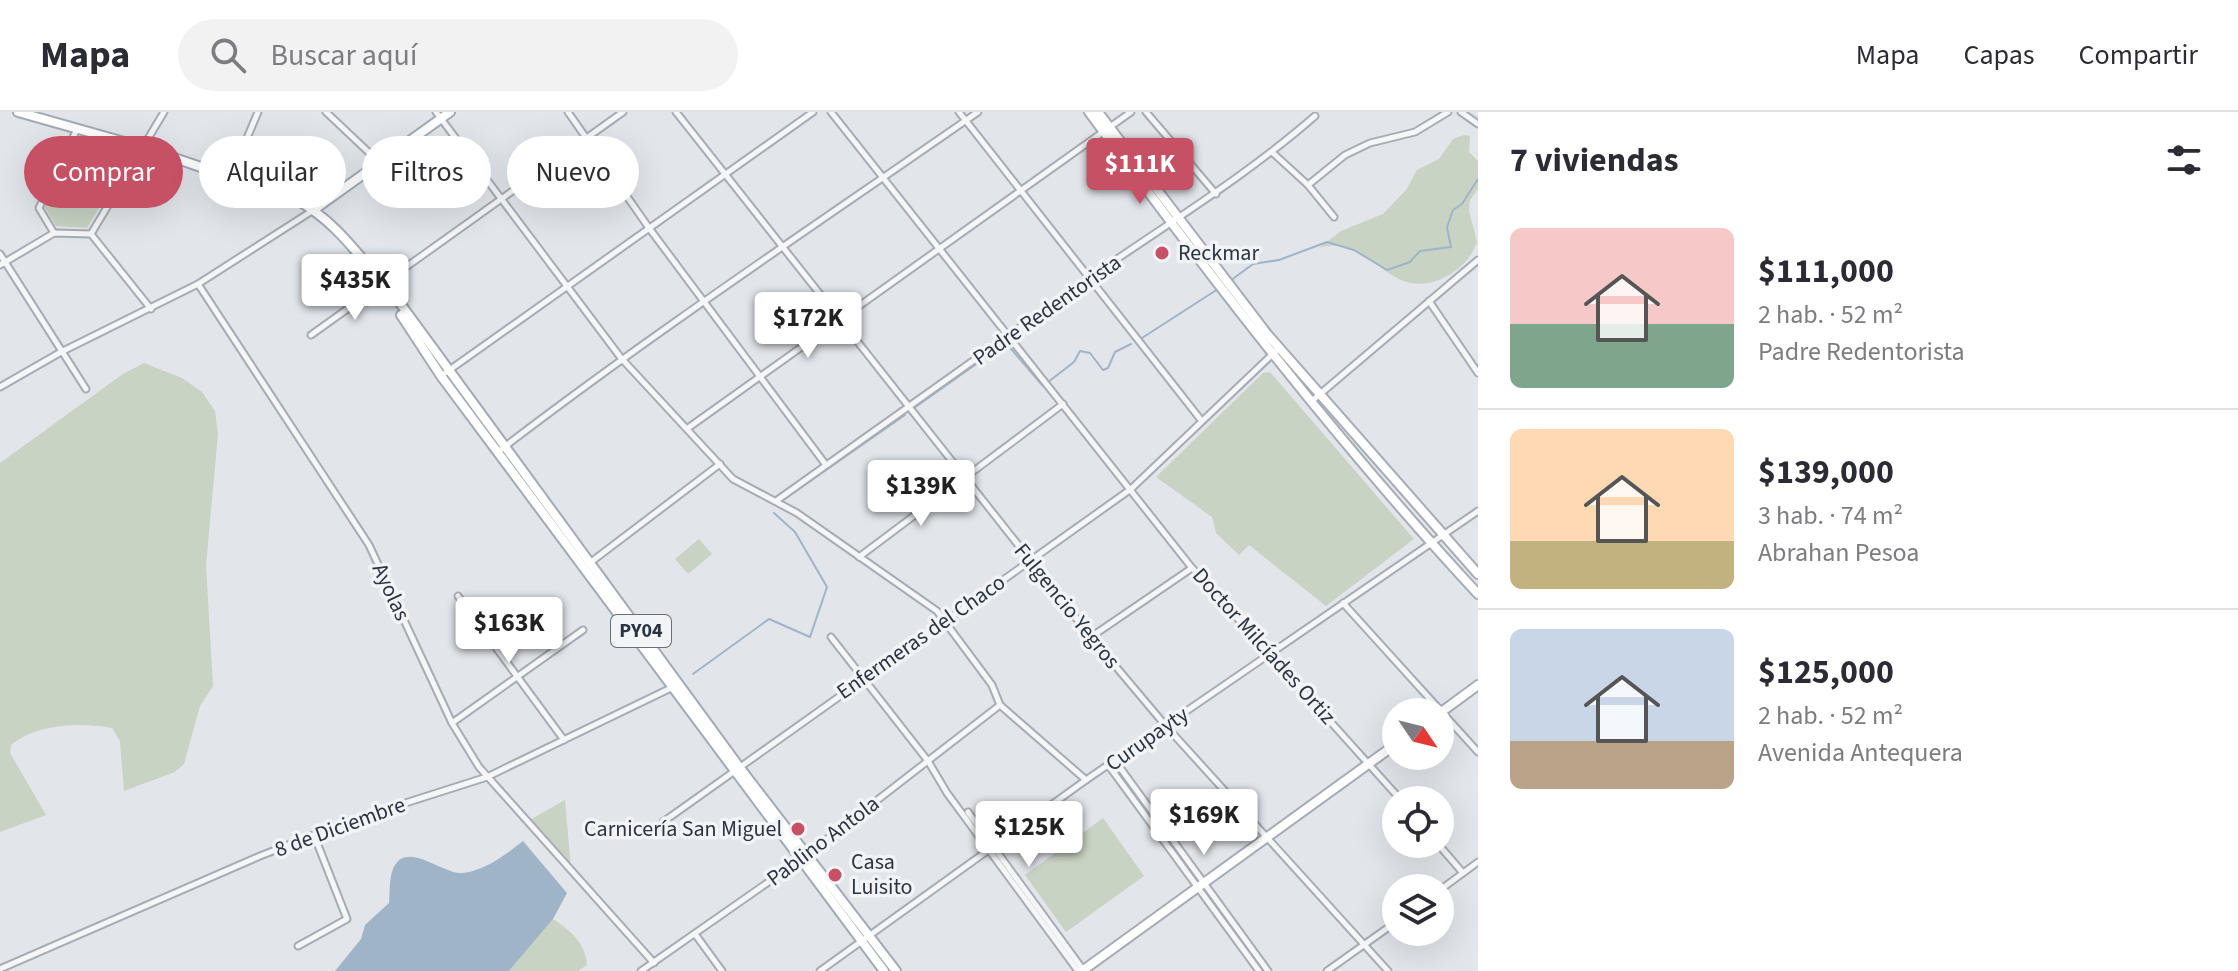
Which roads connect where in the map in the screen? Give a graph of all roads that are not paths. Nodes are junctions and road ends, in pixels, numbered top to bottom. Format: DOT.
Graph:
graph roads {
  1 [pos="18,112"];
  2 [pos="258,112"];
  3 [pos="326,112"];
  4 [pos="450,112"];
  5 [pos="568,112"];
  6 [pos="623,112"];
  7 [pos="676,112"];
  8 [pos="813,112"];
  9 [pos="831,112"];
  10 [pos="959,112"];
  11 [pos="978,112"];
  12 [pos="1089,112"];
  13 [pos="1098,112"];
  14 [pos="1131,112"];
  15 [pos="1146,112"];
  16 [pos="1448,112"];
  17 [pos="1461,112"];
  18 [pos="162,113"];
  19 [pos="438,116"];
  20 [pos="1315,116"];
  21 [pos="965,121"];
  22 [pos="1478,124"];
  23 [pos="77,129"];
  24 [pos="1108,131"];
  25 [pos="102,136"];
  26 [pos="148,136"];
  27 [pos="248,136"];
  28 [pos="412,136"];
  29 [pos="586,136"];
  30 [pos="590,136"];
  31 [pos="362,146"];
  32 [pos="1273,153"];
  33 [pos="362,174"];
  34 [pos="725,174"];
  35 [pos="883,179"];
  36 [pos="1308,185"];
  37 [pos="1022,190"];
  38 [pos="507,194"];
  39 [pos="1216,194"];
  40 [pos="501,198"];
  41 [pos="106,208"];
  42 [pos="635,208"];
  43 [pos="315,209"];
  44 [pos="1334,217"];
  45 [pos="1175,220"];
  46 [pos="649,228"];
  47 [pos="54,233"];
  48 [pos="91,234"];
  49 [pos="784,249"];
  50 [pos="939,250"];
  51 [pos="0,254"];
  52 [pos="1478,260"];
  53 [pos="3,263"];
  54 [pos="1089,278"];
  55 [pos="198,284"];
  56 [pos="565,285"];
  57 [pos="385,287"];
  58 [pos="1429,301"];
  59 [pos="705,303"];
  60 [pos="151,309"];
  61 [pos="840,320"];
  62 [pos="311,335"];
  63 [pos="1008,338"];
  64 [pos="1276,351"];
  65 [pos="61,352"];
  66 [pos="621,358"];
  67 [pos="1478,373"];
  68 [pos="445,374"];
  69 [pos="760,377"];
  70 [pos="0,387"];
  71 [pos="86,389"];
  72 [pos="1316,397"];
  73 [pos="1063,404"];
  74 [pos="907,408"];
  75 [pos="1201,420"];
  76 [pos="688,428"];
  77 [pos="502,449"];
  78 [pos="720,464"];
  79 [pos="826,465"];
  80 [pos="965,476"];
  81 [pos="1131,489"];
  82 [pos="776,501"];
  83 [pos="1478,511"];
  84 [pos="1443,534"];
  85 [pos="1431,543"];
  86 [pos="859,557"];
  87 [pos="1030,561"];
  88 [pos="591,562"];
  89 [pos="1192,568"];
  90 [pos="1478,574"];
  91 [pos="1478,594"];
  92 [pos="458,596"];
  93 [pos="1343,603"];
  94 [pos="945,619"];
  95 [pos="583,630"];
  96 [pos="831,637"];
  97 [pos="1091,637"];
  98 [pos="1271,655"];
  99 [pos="519,677"];
  100 [pos="864,677"];
  101 [pos="1478,685"];
  102 [pos="675,686"];
  103 [pos="1428,698"];
  104 [pos="1454,703"];
  105 [pos="1000,705"];
  106 [pos="452,723"];
  107 [pos="1165,725"];
  108 [pos="1454,726"];
  109 [pos="564,740"];
  110 [pos="1478,752"];
  111 [pos="1382,754"];
  112 [pos="928,761"];
  113 [pos="1116,762"];
  114 [pos="1369,764"];
  115 [pos="1109,766"];
  116 [pos="737,770"];
  117 [pos="487,777"];
  118 [pos="1086,780"];
  119 [pos="1389,786"];
  120 [pos="663,822"];
  121 [pos="314,835"];
  122 [pos="1268,836"];
  123 [pos="992,847"];
  124 [pos="804,857"];
  125 [pos="1450,858"];
  126 [pos="1478,862"];
  127 [pos="1463,873"];
  128 [pos="1454,880"];
  129 [pos="1202,885"];
  130 [pos="1382,932"];
  131 [pos="695,934"];
  132 [pos="866,938"];
  133 [pos="1364,945"];
  134 [pos="298,946"];
  135 [pos="654,963"];
  136 [pos="0,969"];
  137 [pos="641,971"];
  138 [pos="722,971"];
  139 [pos="820,971"];
  140 [pos="884,971"];
  141 [pos="896,971"];
  142 [pos="1082,971"];
  143 [pos="1259,971"];
  144 [pos="1268,971"];
  145 [pos="1327,971"];
  146 [pos="1388,971"];
  1 -- 23 [label="main road"];
  2 -- 27 [label="street"];
  3 -- 31 [label="street"];
  4 -- 19 [label="main road"];
  5 -- 29 [label="street"];
  6 -- 30 [label="street"];
  7 -- 34 [label="street, Fulgencio Yegros"];
  8 -- 34 [label="street"];
  9 -- 35 [label="street, Doctor Milcíades Ortiz"];
  10 -- 21 [label="street"];
  11 -- 21 [label="street"];
  12 -- 24 [label="main road"];
  13 -- 24 [label="main road"];
  14 -- 24 [label="street"];
  15 -- 39 [label="street"];
  16 -- 36 [label="street"];
  17 -- 22 [label="street"];
  18 -- 26 [label="street"];
  19 -- 28 [label="main road"];
  19 -- 40 [label="street"];
  20 -- 32 [label="street, Padre Redentorista"];
  21 -- 35 [label="street"];
  21 -- 37 [label="street"];
  23 -- 25 [label="main road"];
  23 -- 47 [label="street"];
  24 -- 37 [label="street"];
  24 -- 45 [label="main road"];
  32 -- 36 [label="street"];
  32 -- 39 [label="street, Padre Redentorista"];
  33 -- 43 [label="main road"];
  34 -- 46 [label="street"];
  34 -- 49 [label="street, Fulgencio Yegros"];
  35 -- 49 [label="street"];
  35 -- 50 [label="street, Doctor Milcíades Ortiz"];
  36 -- 44 [label="street"];
  37 -- 50 [label="street"];
  37 -- 54 [label="street"];
  38 -- 40 [label="street"];
  39 -- 45 [label="street, Padre Redentorista"];
  40 -- 56 [label="street"];
  40 -- 57 [label="street"];
  41 -- 48 [label="street"];
  42 -- 46 [label="street"];
  43 -- 55 [label="street"];
  43 -- 57 [label="main road, PY04"];
  45 -- 54 [label="street, Padre Redentorista"];
  45 -- 64 [label="main road"];
  46 -- 56 [label="street"];
  46 -- 59 [label="street"];
  47 -- 48 [label="street"];
  47 -- 53 [label="street"];
  48 -- 60 [label="street"];
  49 -- 59 [label="street"];
  49 -- 61 [label="street, Fulgencio Yegros"];
  50 -- 61 [label="street"];
  50 -- 63 [label="street, Doctor Milcíades Ortiz"];
  51 -- 53 [label="street"];
  52 -- 58 [label="street"];
  53 -- 65 [label="street"];
  54 -- 63 [label="street, Padre Redentorista"];
  54 -- 75 [label="street"];
  55 -- 60 [label="street"];
  55 -- 106 [label="street, Ayolas"];
  56 -- 66 [label="street"];
  56 -- 68 [label="street"];
  57 -- 62 [label="street"];
  57 -- 68 [label="main road, PY04"];
  58 -- 67 [label="street"];
  58 -- 72 [label="street"];
  59 -- 66 [label="street"];
  59 -- 69 [label="street"];
  60 -- 65 [label="street"];
  61 -- 69 [label="street"];
  61 -- 74 [label="street, Fulgencio Yegros"];
  63 -- 73 [label="street, Doctor Milcíades Ortiz"];
  63 -- 74 [label="street, Padre Redentorista"];
  64 -- 72 [label="main road"];
  64 -- 75 [label="street, Enfermeras del Chaco"];
  65 -- 70 [label="street"];
  65 -- 71 [label="street"];
  66 -- 76 [label="street"];
  66 -- 77 [label="street"];
  68 -- 77 [label="main road, PY04"];
  69 -- 76 [label="street"];
  69 -- 79 [label="street"];
  72 -- 84 [label="main road"];
  72 -- 85 [label="main road"];
  73 -- 80 [label="street"];
  73 -- 81 [label="street, Doctor Milcíades Ortiz"];
  74 -- 79 [label="street, Padre Redentorista"];
  74 -- 80 [label="street, Fulgencio Yegros"];
  75 -- 81 [label="street, Enfermeras del Chaco"];
  76 -- 78 [label="street"];
  77 -- 88 [label="main road, PY04"];
  77 -- 102 [label="main road, PY04"];
  78 -- 82 [label="street"];
  78 -- 88 [label="street"];
  79 -- 82 [label="street, Padre Redentorista"];
  80 -- 86 [label="street"];
  80 -- 87 [label="street, Fulgencio Yegros"];
  81 -- 87 [label="street, Enfermeras del Chaco"];
  81 -- 89 [label="street, Doctor Milcíades Ortiz"];
  82 -- 86 [label="street"];
  83 -- 84 [label="street, Curupayty"];
  84 -- 85 [label="street, Curupayty"];
  84 -- 90 [label="main road"];
  85 -- 91 [label="main road"];
  85 -- 93 [label="street, Curupayty"];
  86 -- 94 [label="street"];
  87 -- 94 [label="street, Enfermeras del Chaco"];
  87 -- 97 [label="street, Fulgencio Yegros"];
  88 -- 102 [label="main road, PY04"];
  89 -- 97 [label="street"];
  89 -- 98 [label="street, Doctor Milcíades Ortiz"];
  92 -- 99 [label="street"];
  93 -- 98 [label="street, Curupayty"];
  93 -- 103 [label="street"];
  94 -- 100 [label="street, Enfermeras del Chaco"];
  94 -- 105 [label="street"];
  95 -- 99 [label="street"];
  96 -- 100 [label="street"];
  97 -- 107 [label="street, Fulgencio Yegros"];
  98 -- 107 [label="street, Curupayty"];
  98 -- 114 [label="street, Doctor Milcíades Ortiz"];
  99 -- 106 [label="street"];
  99 -- 109 [label="street"];
  100 -- 112 [label="street"];
  100 -- 116 [label="street, Enfermeras del Chaco"];
  101 -- 104 [label="main road"];
  102 -- 109 [label="street, 8 de Diciembre"];
  102 -- 116 [label="main road, PY04"];
  105 -- 112 [label="street, Pablino Antola"];
  105 -- 118 [label="street"];
  106 -- 117 [label="street, Ayolas"];
  107 -- 113 [label="street, Curupayty"];
  107 -- 122 [label="street, Fulgencio Yegros"];
  108 -- 110 [label="street"];
  109 -- 117 [label="street, 8 de Diciembre"];
  111 -- 114 [label="main road"];
  112 -- 123 [label="street"];
  112 -- 124 [label="street, Pablino Antola"];
  113 -- 115 [label="street, Curupayty"];
  113 -- 129 [label="street"];
  114 -- 119 [label="street, Doctor Milcíades Ortiz"];
  114 -- 122 [label="main road"];
  115 -- 118 [label="street, Curupayty"];
  115 -- 129 [label="street"];
  116 -- 120 [label="street, Enfermeras del Chaco"];
  116 -- 124 [label="main road, PY04"];
  117 -- 121 [label="street, 8 de Diciembre"];
  117 -- 135 [label="street, Ayolas"];
  118 -- 123 [label="street, Curupayty"];
  121 -- 134 [label="street"];
  121 -- 136 [label="street, 8 de Diciembre"];
  122 -- 129 [label="main road"];
  122 -- 133 [label="street, Fulgencio Yegros"];
  123 -- 132 [label="street, Curupayty"];
  123 -- 142 [label="street"];
  124 -- 131 [label="street, Pablino Antola"];
  124 -- 132 [label="main road, PY04"];
  125 -- 127 [label="street"];
  126 -- 127 [label="street"];
  127 -- 128 [label="street"];
  129 -- 142 [label="main road"];
  129 -- 143 [label="street"];
  129 -- 144 [label="street"];
  130 -- 133 [label="street"];
  131 -- 135 [label="street, Pablino Antola"];
  131 -- 138 [label="street"];
  132 -- 139 [label="street, Curupayty"];
  132 -- 140 [label="main road, PY04"];
  132 -- 141 [label="main road, PY04"];
  133 -- 145 [label="street"];
  133 -- 146 [label="street, Fulgencio Yegros"];
  135 -- 137 [label="street, Pablino Antola"];
}
